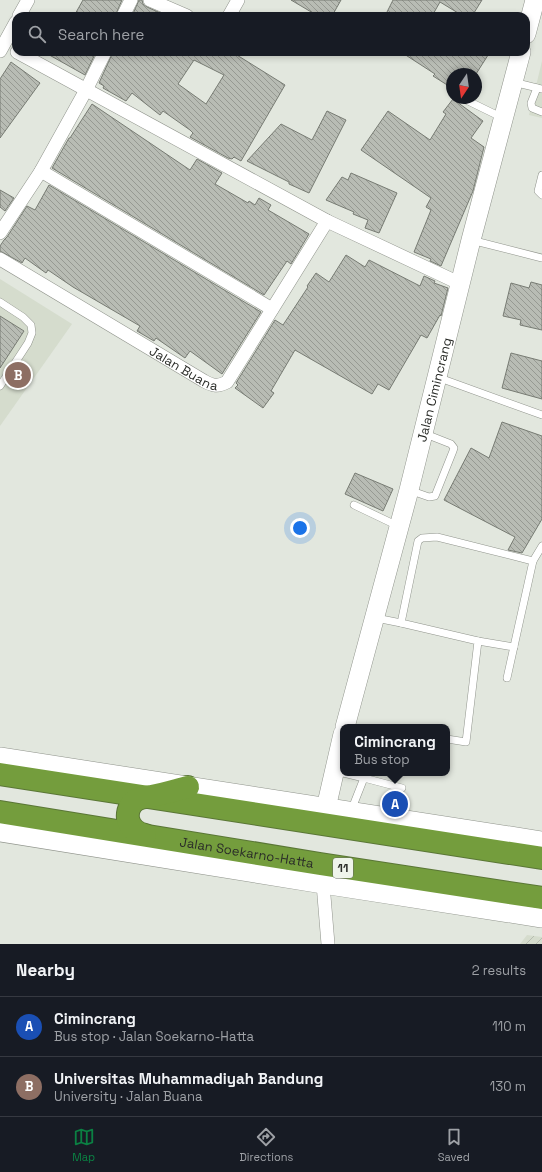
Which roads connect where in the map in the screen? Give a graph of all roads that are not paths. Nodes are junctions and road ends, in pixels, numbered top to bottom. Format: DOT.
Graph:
graph roads {
  1 [pos="28,0"];
  2 [pos="131,0"];
  3 [pos="150,0"];
  4 [pos="238,0"];
  5 [pos="535,0"];
  6 [pos="21,12"];
  7 [pos="125,12"];
  8 [pos="178,12"];
  9 [pos="231,12"];
  10 [pos="530,19"];
  11 [pos="12,28"];
  12 [pos="1,46"];
  13 [pos="12,50"];
  14 [pos="24,56"];
  15 [pos="103,56"];
  16 [pos="520,56"];
  17 [pos="513,82"];
  18 [pos="539,89"];
  19 [pos="86,90"];
  20 [pos="474,104"];
  21 [pos="542,112"];
  22 [pos="503,118"];
  23 [pos="41,171"];
  24 [pos="542,175"];
  25 [pos="542,195"];
  26 [pos="327,221"];
  27 [pos="0,234"];
  28 [pos="471,240"];
  29 [pos="542,258"];
  30 [pos="0,259"];
  31 [pos="461,284"];
  32 [pos="0,302"];
  33 [pos="272,309"];
  34 [pos="437,377"];
  35 [pos="0,386"];
  36 [pos="542,415"];
  37 [pos="423,433"];
  38 [pos="409,490"];
  39 [pos="354,505"];
  40 [pos="398,526"];
  41 [pos="542,546"];
  42 [pos="533,561"];
  43 [pos="374,618"];
  44 [pos="401,623"];
  45 [pos="478,641"];
  46 [pos="514,646"];
  47 [pos="507,678"];
  48 [pos="346,724"];
  49 [pos="450,739"];
  50 [pos="340,746"];
  51 [pos="0,757"];
  52 [pos="334,771"];
  53 [pos="340,772"];
  54 [pos="0,774"];
  55 [pos="355,776"];
  56 [pos="364,778"];
  57 [pos="188,787"];
  58 [pos="402,788"];
  59 [pos="150,797"];
  60 [pos="326,808"];
  61 [pos="0,812"];
  62 [pos="351,812"];
  63 [pos="462,830"];
  64 [pos="0,832"];
  65 [pos="145,835"];
  66 [pos="439,841"];
  67 [pos="542,841"];
  68 [pos="542,858"];
  69 [pos="323,884"];
  70 [pos="542,898"];
  71 [pos="542,918"];
  72 [pos="328,944"];
  1 -- 6 [label="street"];
  2 -- 7 [label="street"];
  3 -- 8 [label="street"];
  4 -- 9 [label="street"];
  5 -- 10 [label="main road"];
  11 -- 12 [label="street"];
  12 -- 13 [label="street"];
  14 -- 19 [label="street"];
  15 -- 19 [label="street"];
  16 -- 17 [label="main road, Jalan Cimincrang"];
  17 -- 18 [label="lane"];
  17 -- 22 [label="main road, Jalan Cimincrang"];
  18 -- 21 [label="lane"];
  19 -- 23 [label="street"];
  19 -- 26 [label="street"];
  20 -- 22 [label="lane"];
  22 -- 28 [label="main road, Jalan Cimincrang"];
  23 -- 27 [label="street"];
  23 -- 33 [label="street"];
  24 -- 25 [label="lane"];
  26 -- 31 [label="street"];
  26 -- 33 [label="street, Jalan Buana"];
  28 -- 29 [label="lane"];
  28 -- 31 [label="main road, Jalan Cimincrang"];
  30 -- 33 [label="street, Jalan Buana"];
  31 -- 34 [label="main road, Jalan Cimincrang"];
  32 -- 35 [label="lane"];
  34 -- 36 [label="lane"];
  34 -- 37 [label="main road, Jalan Cimincrang"];
  37 -- 38 [label="main road, Jalan Cimincrang"];
  37 -- 38 [label="lane"];
  38 -- 40 [label="main road, Jalan Cimincrang"];
  39 -- 40 [label="lane"];
  40 -- 43 [label="main road, Jalan Cimincrang"];
  41 -- 42 [label="lane"];
  42 -- 44 [label="lane"];
  42 -- 46 [label="lane"];
  43 -- 44 [label="lane"];
  43 -- 48 [label="main road, Jalan Cimincrang"];
  44 -- 45 [label="lane"];
  45 -- 46 [label="lane"];
  45 -- 49 [label="lane"];
  46 -- 47 [label="lane"];
  50 -- 52 [label="main road"];
  51 -- 57 [label="main road"];
  52 -- 53 [label="lane"];
  52 -- 60 [label="main road"];
  54 -- 59 [label="highway"];
  55 -- 56 [label="lane"];
  56 -- 58 [label="lane"];
  56 -- 62 [label="lane"];
  57 -- 59 [label="highway"];
  57 -- 60 [label="main road"];
  59 -- 65 [label="highway"];
  59 -- 66 [label="highway"];
  60 -- 62 [label="main road"];
  61 -- 65 [label="highway, Jalan Soekarno-Hatta / 11"];
  62 -- 63 [label="main road"];
  63 -- 66 [label="main road"];
  63 -- 67 [label="main road"];
  64 -- 69 [label="main road, Jalan Soekarno-Hatta"];
  65 -- 70 [label="highway, Jalan Soekarno-Hatta / 11"];
  66 -- 68 [label="highway"];
  69 -- 71 [label="main road, Jalan Soekarno-Hatta"];
  69 -- 72 [label="street"];
}
